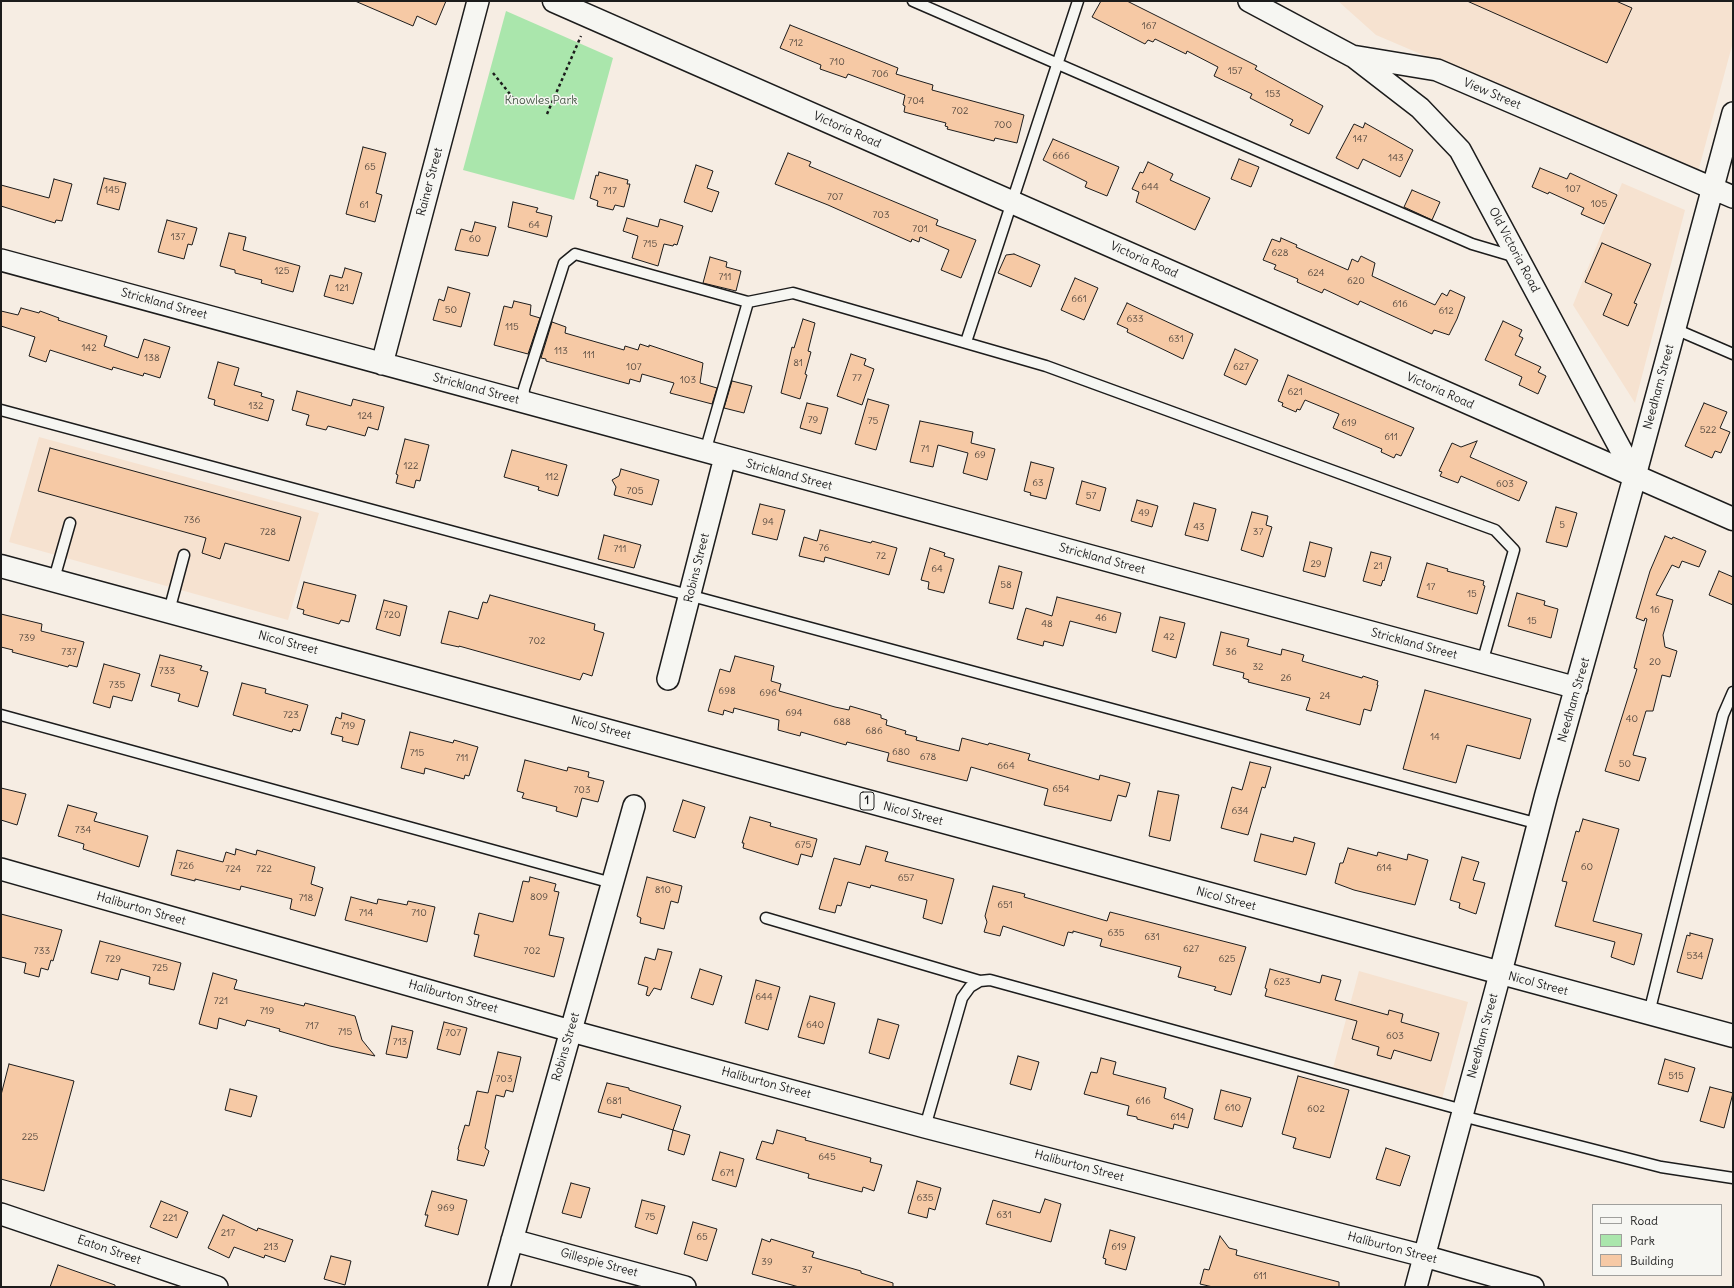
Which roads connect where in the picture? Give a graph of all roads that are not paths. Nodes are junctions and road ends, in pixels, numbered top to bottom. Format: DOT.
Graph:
graph roads {
  1 [pos="478,1"];
  2 [pos="554,1"];
  3 [pos="913,1"];
  4 [pos="1078,1"];
  5 [pos="1249,1"];
  6 [pos="1352,56"];
  7 [pos="1057,64"];
  8 [pos="1733,113"];
  9 [pos="1712,188"];
  10 [pos="1733,197"];
  11 [pos="1013,202"];
  12 [pos="1518,257"];
  13 [pos="1,260"];
  14 [pos="748,302"];
  15 [pos="1675,329"];
  16 [pos="966,342"];
  17 [pos="1733,354"];
  18 [pos="382,364"];
  19 [pos="523,402"];
  20 [pos="1,410"];
  21 [pos="705,452"];
  22 [pos="725,457"];
  23 [pos="1635,476"];
  24 [pos="1733,519"];
  25 [pos="70,523"];
  26 [pos="184,555"];
  27 [pos="1,566"];
  28 [pos="54,579"];
  29 [pos="689,597"];
  30 [pos="169,611"];
  31 [pos="1482,663"];
  32 [pos="668,679"];
  33 [pos="1577,688"];
  34 [pos="1733,692"];
  35 [pos="1,715"];
  36 [pos="634,806"];
  37 [pos="1539,824"];
  38 [pos="1,869"];
  39 [pos="612,883"];
  40 [pos="766,918"];
  41 [pos="1500,974"];
  42 [pos="980,981"];
  43 [pos="1649,1013"];
  44 [pos="571,1031"];
  45 [pos="1733,1036"];
  46 [pos="1462,1113"];
  47 [pos="925,1126"];
  48 [pos="1733,1178"];
  49 [pos="1,1214"];
  50 [pos="512,1240"];
  51 [pos="1424,1256"];
  52 [pos="218,1287"];
  53 [pos="499,1287"];
  54 [pos="685,1287"];
  55 [pos="1416,1287"];
  56 [pos="1533,1287"];
  1 -- 18 [label="street, Rainer Street"];
  2 -- 11 [label="main road, Victoria Road"];
  3 -- 7 [label="lane"];
  4 -- 7 [label="lane"];
  5 -- 6 [label="street, View Street"];
  6 -- 9 [label="street, View Street"];
  6 -- 12 [label="street, Old Victoria Road"];
  7 -- 11 [label="lane"];
  7 -- 12 [label="lane"];
  8 -- 9 [label="street, Needham Street"];
  9 -- 10 [label="street, View Street"];
  9 -- 15 [label="street, Needham Street"];
  11 -- 16 [label="lane"];
  11 -- 23 [label="main road, Victoria Road"];
  12 -- 23 [label="street, Old Victoria Road"];
  13 -- 18 [label="street, Strickland Street"];
  14 -- 16 [label="lane"];
  14 -- 19 [label="lane"];
  14 -- 21 [label="lane"];
  15 -- 17 [label="lane"];
  15 -- 23 [label="street, Needham Street"];
  16 -- 31 [label="lane"];
  18 -- 19 [label="street, Strickland Street"];
  19 -- 21 [label="street, Strickland Street"];
  20 -- 29 [label="lane"];
  21 -- 22 [label="street, Strickland Street"];
  22 -- 29 [label="street, Robins Street"];
  22 -- 31 [label="street, Strickland Street"];
  23 -- 24 [label="main road, Victoria Road"];
  23 -- 33 [label="main road, Needham Street"];
  25 -- 28 [label="lane"];
  26 -- 30 [label="lane"];
  27 -- 28 [label="main road, Nicol Street / 1"];
  28 -- 30 [label="main road, Nicol Street / 1"];
  29 -- 32 [label="street, Robins Street"];
  29 -- 37 [label="lane"];
  30 -- 41 [label="main road, Nicol Street / 1"];
  31 -- 33 [label="street, Strickland Street"];
  33 -- 37 [label="main road, Needham Street"];
  34 -- 43 [label="lane"];
  35 -- 39 [label="lane"];
  36 -- 39 [label="street, Robins Street"];
  37 -- 41 [label="main road, Needham Street"];
  38 -- 44 [label="street, Haliburton Street"];
  39 -- 44 [label="street, Robins Street"];
  40 -- 42 [label="lane"];
  41 -- 43 [label="main road, Nicol Street / 1"];
  41 -- 46 [label="street, Needham Street"];
  42 -- 46 [label="lane"];
  42 -- 47 [label="lane"];
  43 -- 45 [label="main road, Nicol Street / 1"];
  44 -- 47 [label="street, Haliburton Street"];
  44 -- 50 [label="street, Robins Street"];
  46 -- 48 [label="lane"];
  46 -- 51 [label="street, Needham Street"];
  47 -- 51 [label="street, Haliburton Street"];
  49 -- 52 [label="street, Eaton Street"];
  50 -- 53 [label="street, Robins Street"];
  50 -- 54 [label="street, Gillespie Street"];
  51 -- 55 [label="street, Needham Street"];
  51 -- 56 [label="street, Haliburton Street"];
}
